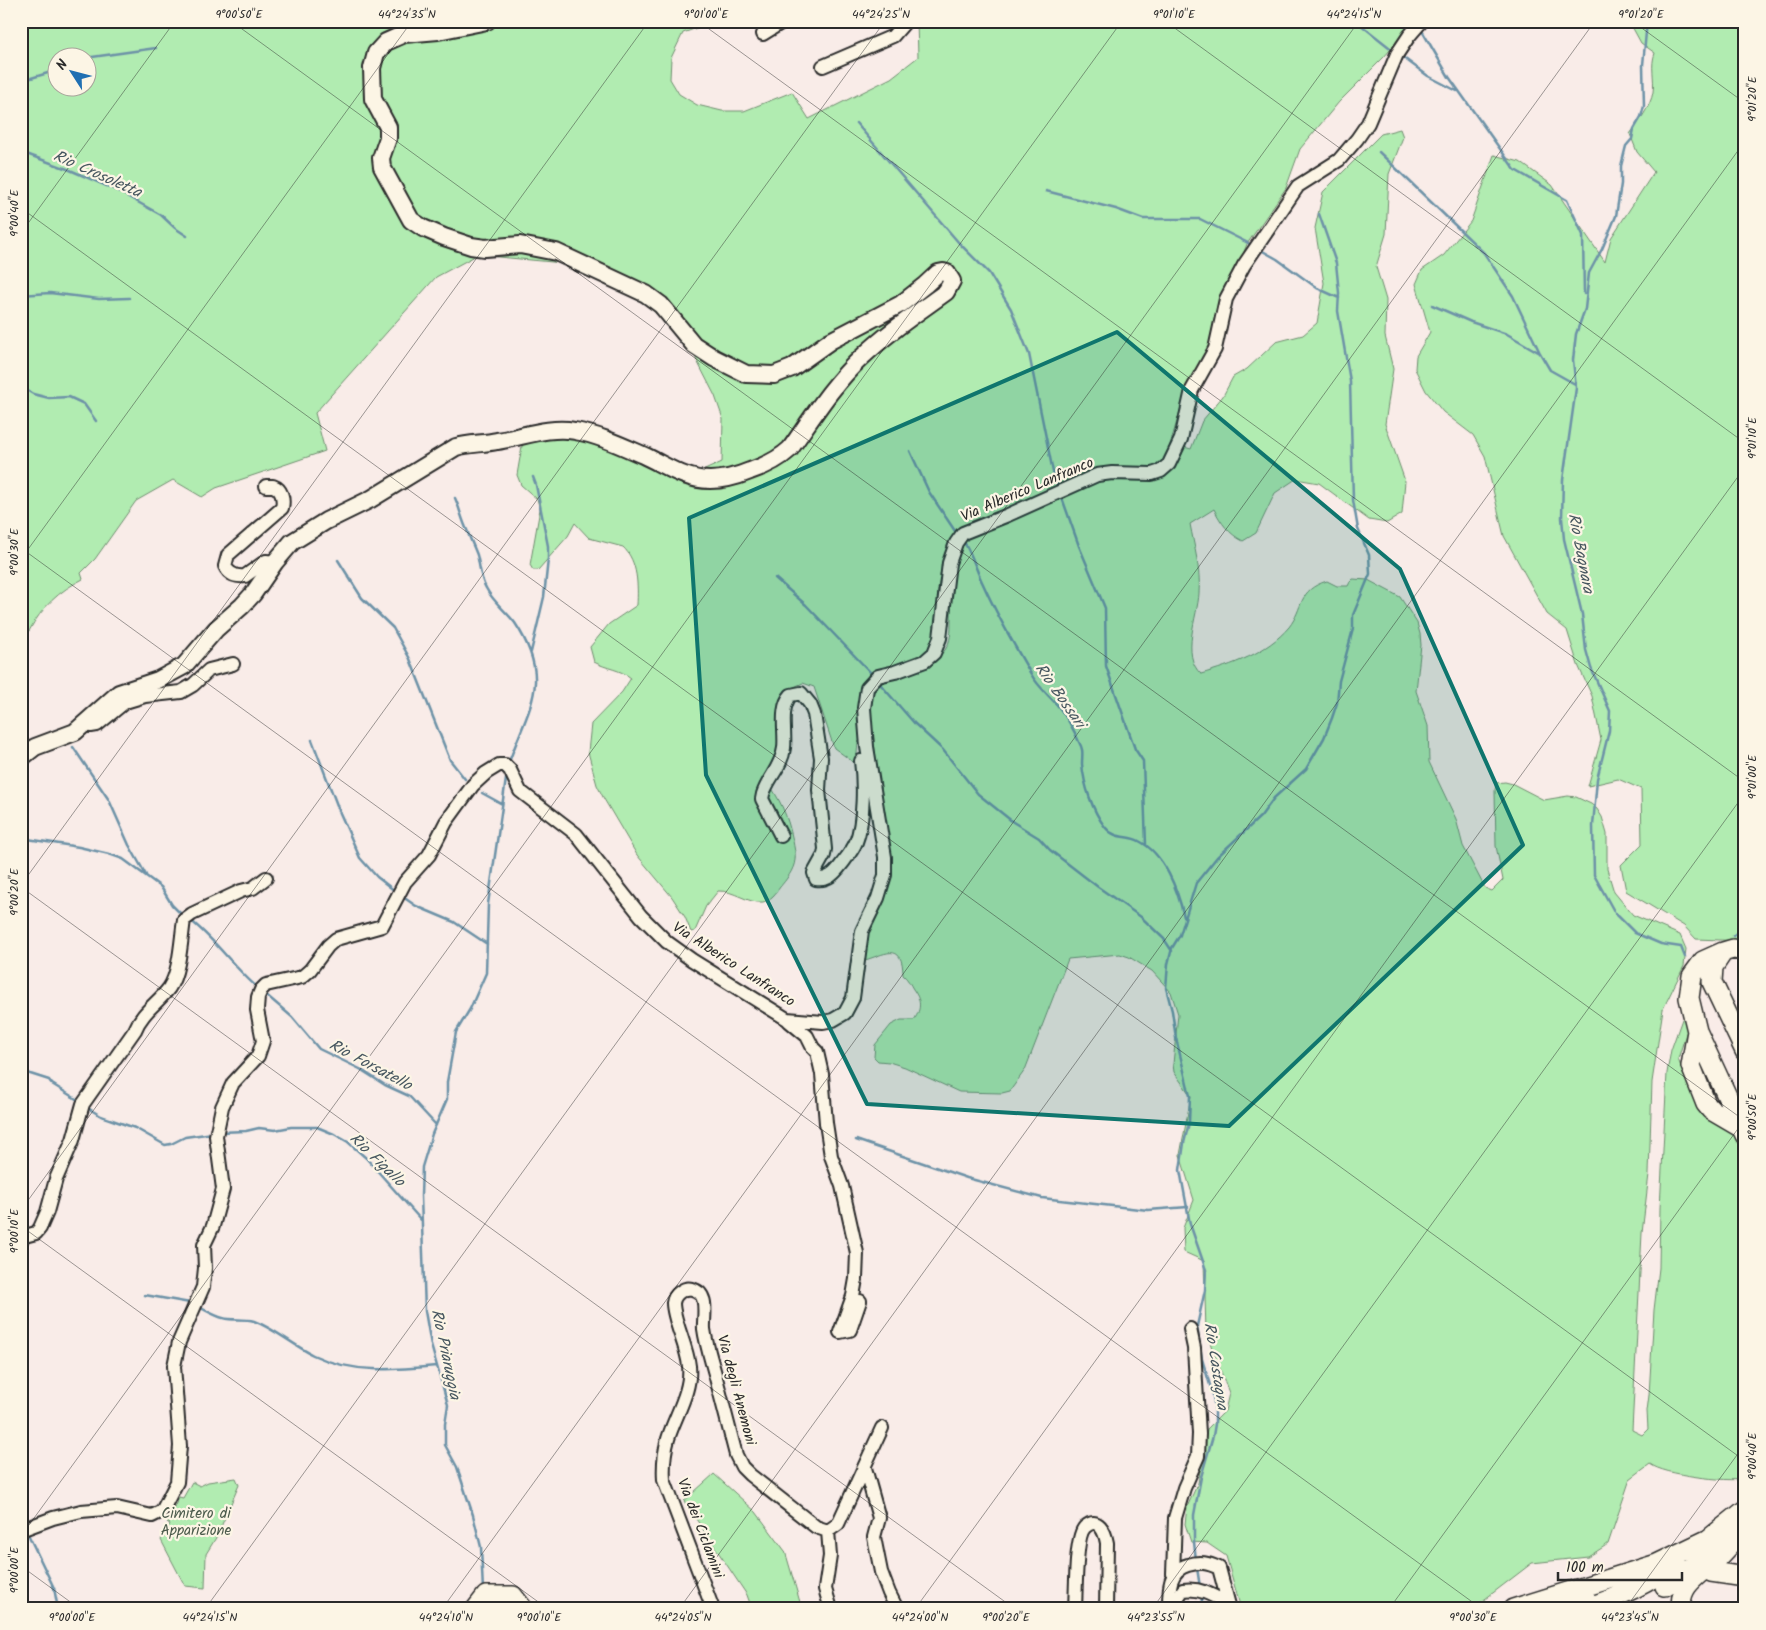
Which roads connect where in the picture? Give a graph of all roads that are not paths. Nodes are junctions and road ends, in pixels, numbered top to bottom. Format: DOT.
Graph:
graph roads {
  1 [pos="487,21"];
  2 [pos="784,21"];
  3 [pos="906,21"];
  4 [pos="1422,21"];
  5 [pos="763,34"];
  6 [pos="824,66"];
  7 [pos="266,486"];
  8 [pos="275,562"];
  9 [pos="233,664"];
  10 [pos="84,725"];
  11 [pos="867,748"];
  12 [pos="21,758"];
  13 [pos="781,836"];
  14 [pos="266,878"];
  15 [pos="1745,951"];
  16 [pos="1723,952"];
  17 [pos="787,1019"];
  18 [pos="1745,1051"];
  19 [pos="1742,1131"];
  20 [pos="21,1237"];
  21 [pos="684,1290"];
  22 [pos="860,1301"];
  23 [pos="1190,1329"];
  24 [pos="882,1428"];
  25 [pos="864,1468"];
  26 [pos="1745,1510"];
  27 [pos="1745,1528"];
  28 [pos="21,1530"];
  29 [pos="828,1531"];
  30 [pos="1709,1539"];
  31 [pos="1728,1545"];
  32 [pos="1711,1572"];
  33 [pos="1173,1574"];
  34 [pos="1745,1578"];
  35 [pos="1587,1602"];
  36 [pos="1229,1606"];
  37 [pos="476,1609"];
  38 [pos="523,1609"];
  39 [pos="713,1609"];
  40 [pos="831,1609"];
  41 [pos="897,1609"];
  42 [pos="1075,1609"];
  43 [pos="1106,1609"];
  44 [pos="1169,1609"];
  45 [pos="1177,1609"];
  46 [pos="1513,1609"];
  47 [pos="1557,1609"];
  48 [pos="1619,1609"];
  49 [pos="1682,1609"];
  1 -- 8 [label="main road"];
  2 -- 5 [label="street"];
  3 -- 6 [label="street"];
  4 -- 11 [label="street, Via Alberico Lanfranco"];
  7 -- 8 [label="street"];
  8 -- 10 [label="main road"];
  9 -- 10 [label="street"];
  10 -- 12 [label="main road"];
  11 -- 13 [label="street"];
  11 -- 17 [label="street, Via Alberico Lanfranco"];
  14 -- 20 [label="street"];
  15 -- 16 [label="highway"];
  16 -- 18 [label="highway"];
  16 -- 19 [label="highway"];
  17 -- 22 [label="street"];
  17 -- 28 [label="street, Via Alberico Lanfranco"];
  21 -- 29 [label="street, Via degli Anemoni"];
  21 -- 39 [label="street, Via dei Ciclamini"];
  23 -- 33 [label="street"];
  24 -- 25 [label="street"];
  25 -- 29 [label="street"];
  25 -- 41 [label="street"];
  26 -- 30 [label="highway"];
  27 -- 31 [label="highway"];
  29 -- 40 [label="street"];
  30 -- 35 [label="highway"];
  30 -- 46 [label="highway"];
  31 -- 48 [label="highway"];
  31 -- 49 [label="highway"];
  32 -- 34 [label="highway"];
  33 -- 36 [label="street"];
  33 -- 44 [label="street"];
  35 -- 47 [label="highway"];
  36 -- 45 [label="street"];
  37 -- 38 [label="highway"];
  42 -- 43 [label="street"];
}
